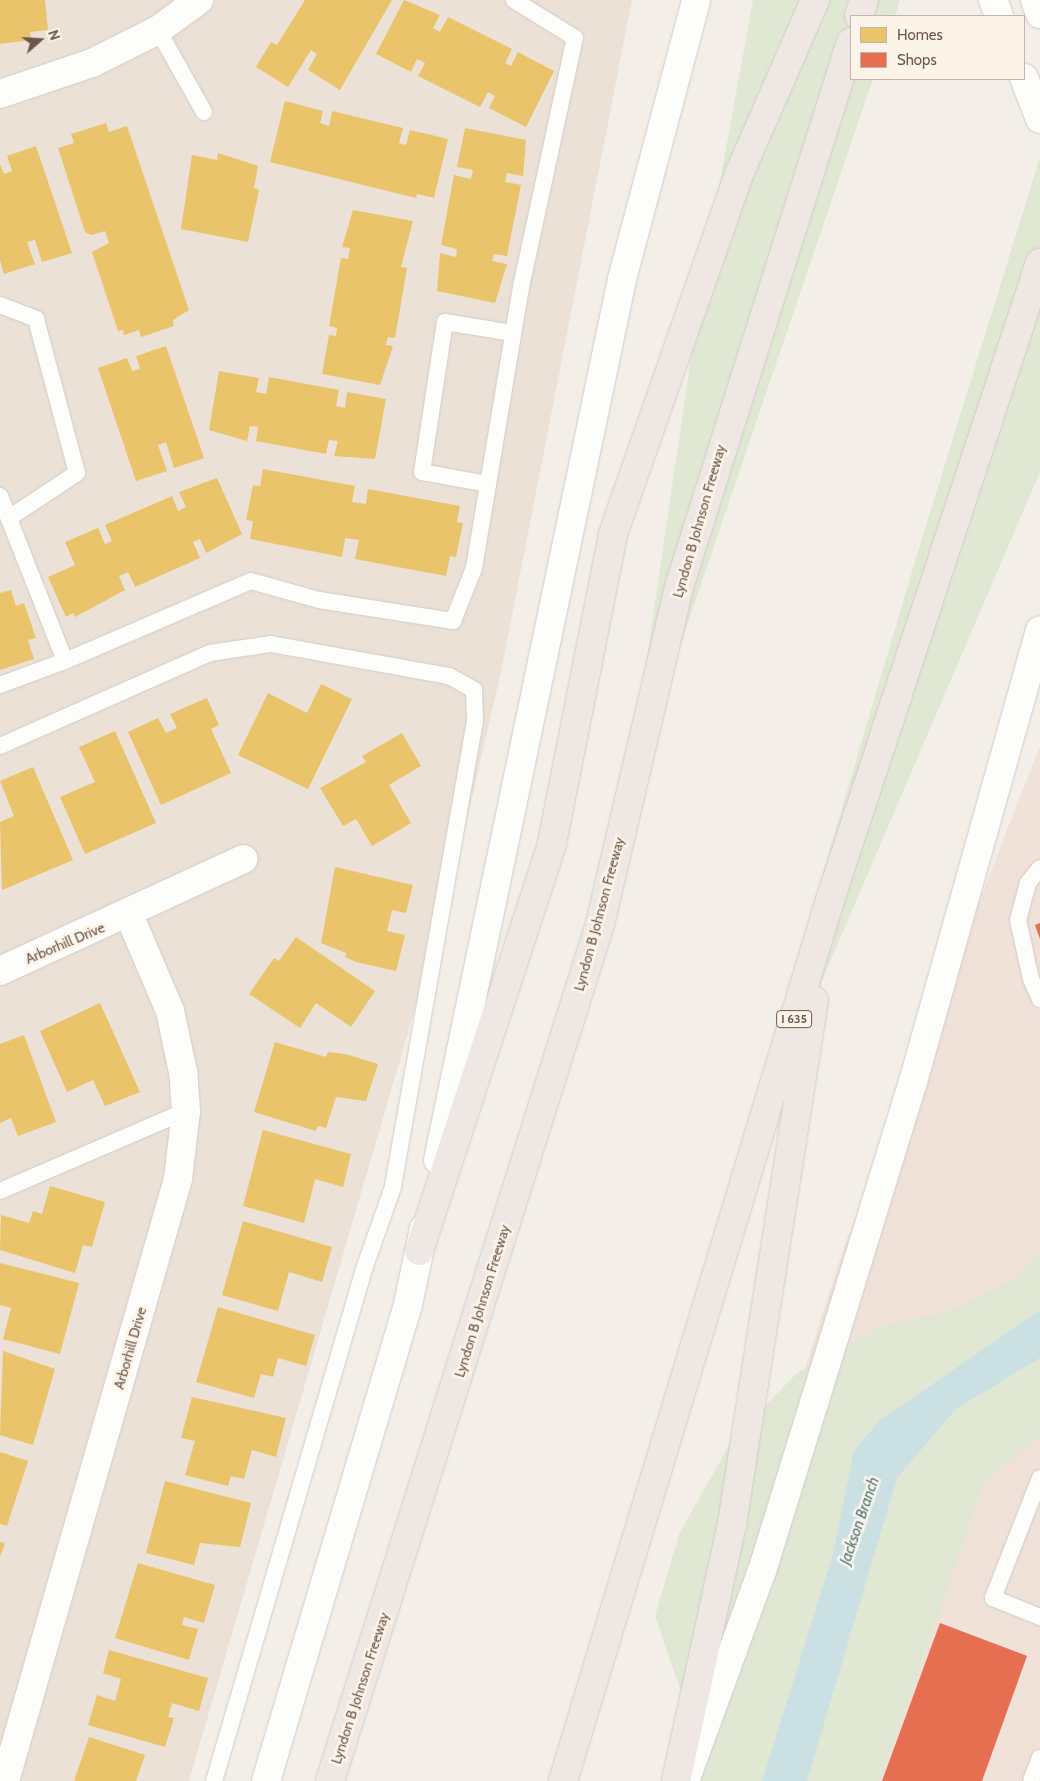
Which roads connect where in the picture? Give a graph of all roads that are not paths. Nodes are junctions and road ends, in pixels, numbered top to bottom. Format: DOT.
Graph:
graph roads {
  1 [pos="199,0"];
  2 [pos="514,0"];
  3 [pos="696,0"];
  4 [pos="815,0"];
  5 [pos="864,0"];
  6 [pos="993,0"];
  7 [pos="1035,0"];
  8 [pos="1040,14"];
  9 [pos="859,15"];
  10 [pos="999,15"];
  11 [pos="158,30"];
  12 [pos="850,45"];
  13 [pos="1025,80"];
  14 [pos="0,94"];
  15 [pos="204,112"];
  16 [pos="1040,119"];
  17 [pos="1040,263"];
  18 [pos="0,305"];
  19 [pos="513,333"];
  20 [pos="488,484"];
  21 [pos="0,496"];
  22 [pos="9,518"];
  23 [pos="1040,631"];
  24 [pos="65,661"];
  25 [pos="0,685"];
  26 [pos="0,746"];
  27 [pos="244,859"];
  28 [pos="1040,868"];
  29 [pos="830,900"];
  30 [pos="130,915"];
  31 [pos="0,971"];
  32 [pos="1040,999"];
  33 [pos="186,1111"];
  34 [pos="0,1191"];
  35 [pos="420,1251"];
  36 [pos="1040,1478"];
  37 [pos="1040,1617"];
  38 [pos="1040,1758"];
  39 [pos="5,1781"];
  40 [pos="214,1781"];
  41 [pos="266,1781"];
  42 [pos="330,1781"];
  43 [pos="563,1781"];
  44 [pos="676,1781"];
  45 [pos="685,1781"];
  46 [pos="1032,1781"];
  1 -- 11 [label="main road"];
  2 -- 19 [label="lane"];
  3 -- 35 [label="main road"];
  4 -- 35 [label="highway"];
  5 -- 9 [label="highway"];
  6 -- 10 [label="main road"];
  7 -- 8 [label="main road"];
  11 -- 14 [label="main road"];
  11 -- 15 [label="lane"];
  12 -- 42 [label="highway, Lyndon B Johnson Freeway"];
  13 -- 16 [label="main road"];
  17 -- 29 [label="highway, I 635"];
  18 -- 22 [label="lane"];
  19 -- 20 [label="lane"];
  19 -- 20 [label="lane"];
  20 -- 24 [label="lane"];
  21 -- 22 [label="lane"];
  22 -- 24 [label="lane"];
  23 -- 45 [label="main road"];
  24 -- 25 [label="lane"];
  26 -- 40 [label="lane"];
  27 -- 30 [label="main road, Arborhill Drive"];
  28 -- 32 [label="lane"];
  29 -- 43 [label="highway, I 635"];
  29 -- 44 [label="highway"];
  30 -- 31 [label="main road, Arborhill Drive"];
  30 -- 33 [label="main road, Arborhill Drive"];
  33 -- 34 [label="lane"];
  33 -- 39 [label="main road, Arborhill Drive"];
  35 -- 41 [label="main road"];
  36 -- 37 [label="lane"];
  38 -- 46 [label="lane"];
}
